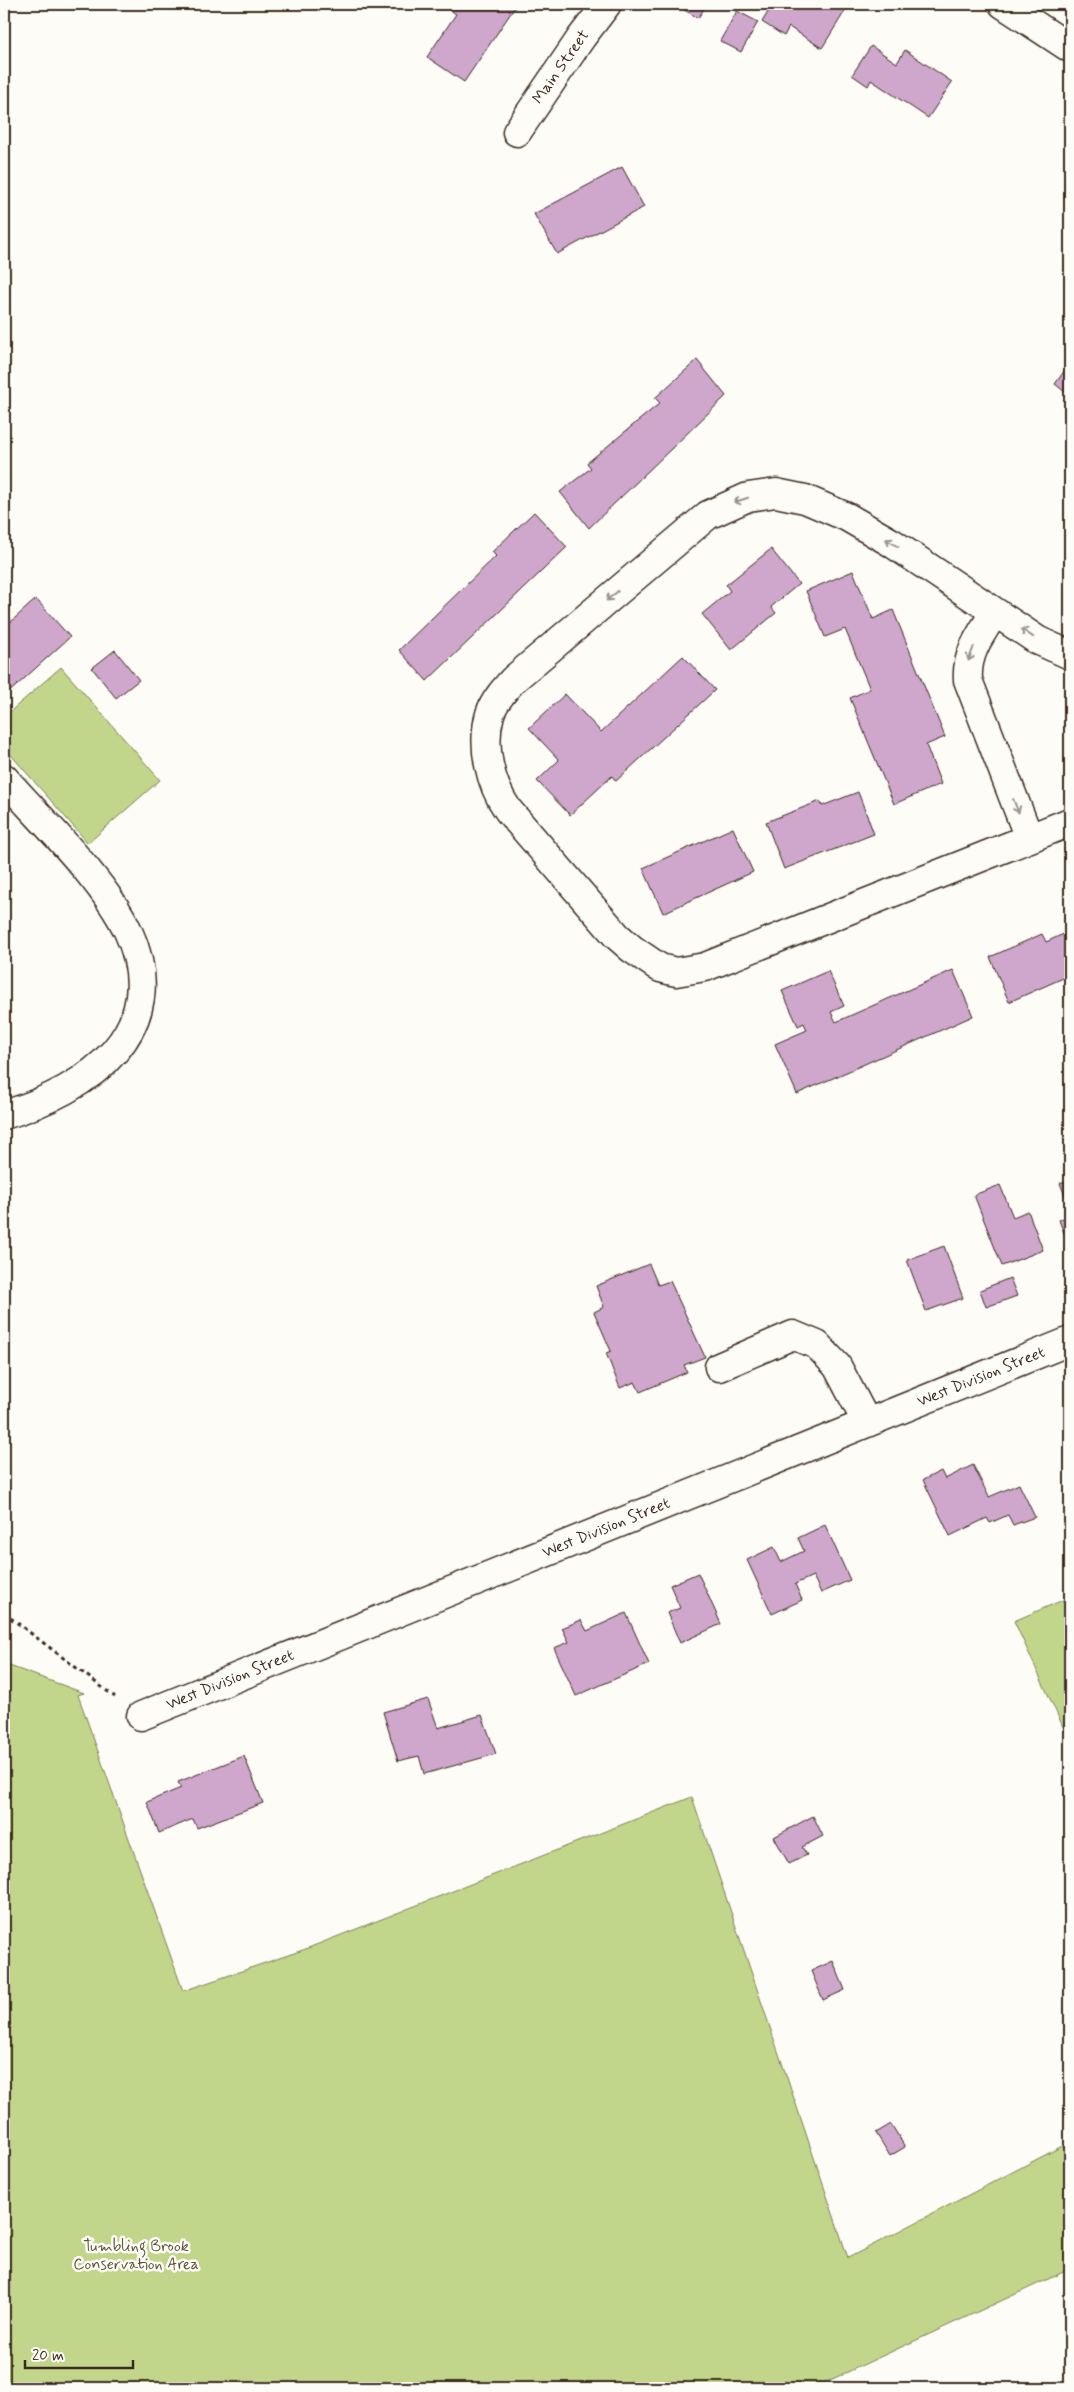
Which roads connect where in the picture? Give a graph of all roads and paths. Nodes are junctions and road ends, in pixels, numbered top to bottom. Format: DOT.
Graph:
graph roads {
  1 [pos="607,4"];
  2 [pos="1003,4"];
  3 [pos="1070,48"];
  4 [pos="517,132"];
  5 [pos="995,612"];
  6 [pos="1070,655"];
  7 [pos="4,778"];
  8 [pos="1070,822"];
  9 [pos="1029,838"];
  10 [pos="4,1115"];
  11 [pos="1070,1341"];
  12 [pos="719,1367"];
  13 [pos="867,1423"];
  14 [pos="4,1613"];
  15 [pos="141,1716"];
  1 -- 4 [label="street, Main Street"];
  2 -- 3 [label="street"];
  6 -- 5 [label="street, one-way"];
  5 -- 9 [label="street, one-way"];
  5 -- 9 [label="street, one-way"];
  7 -- 10 [label="street"];
  8 -- 9 [label="street"];
  11 -- 13 [label="street, West Division Street"];
  12 -- 13 [label="street"];
  13 -- 15 [label="street, West Division Street"];
  14 -- 15 [label="path"];
}
